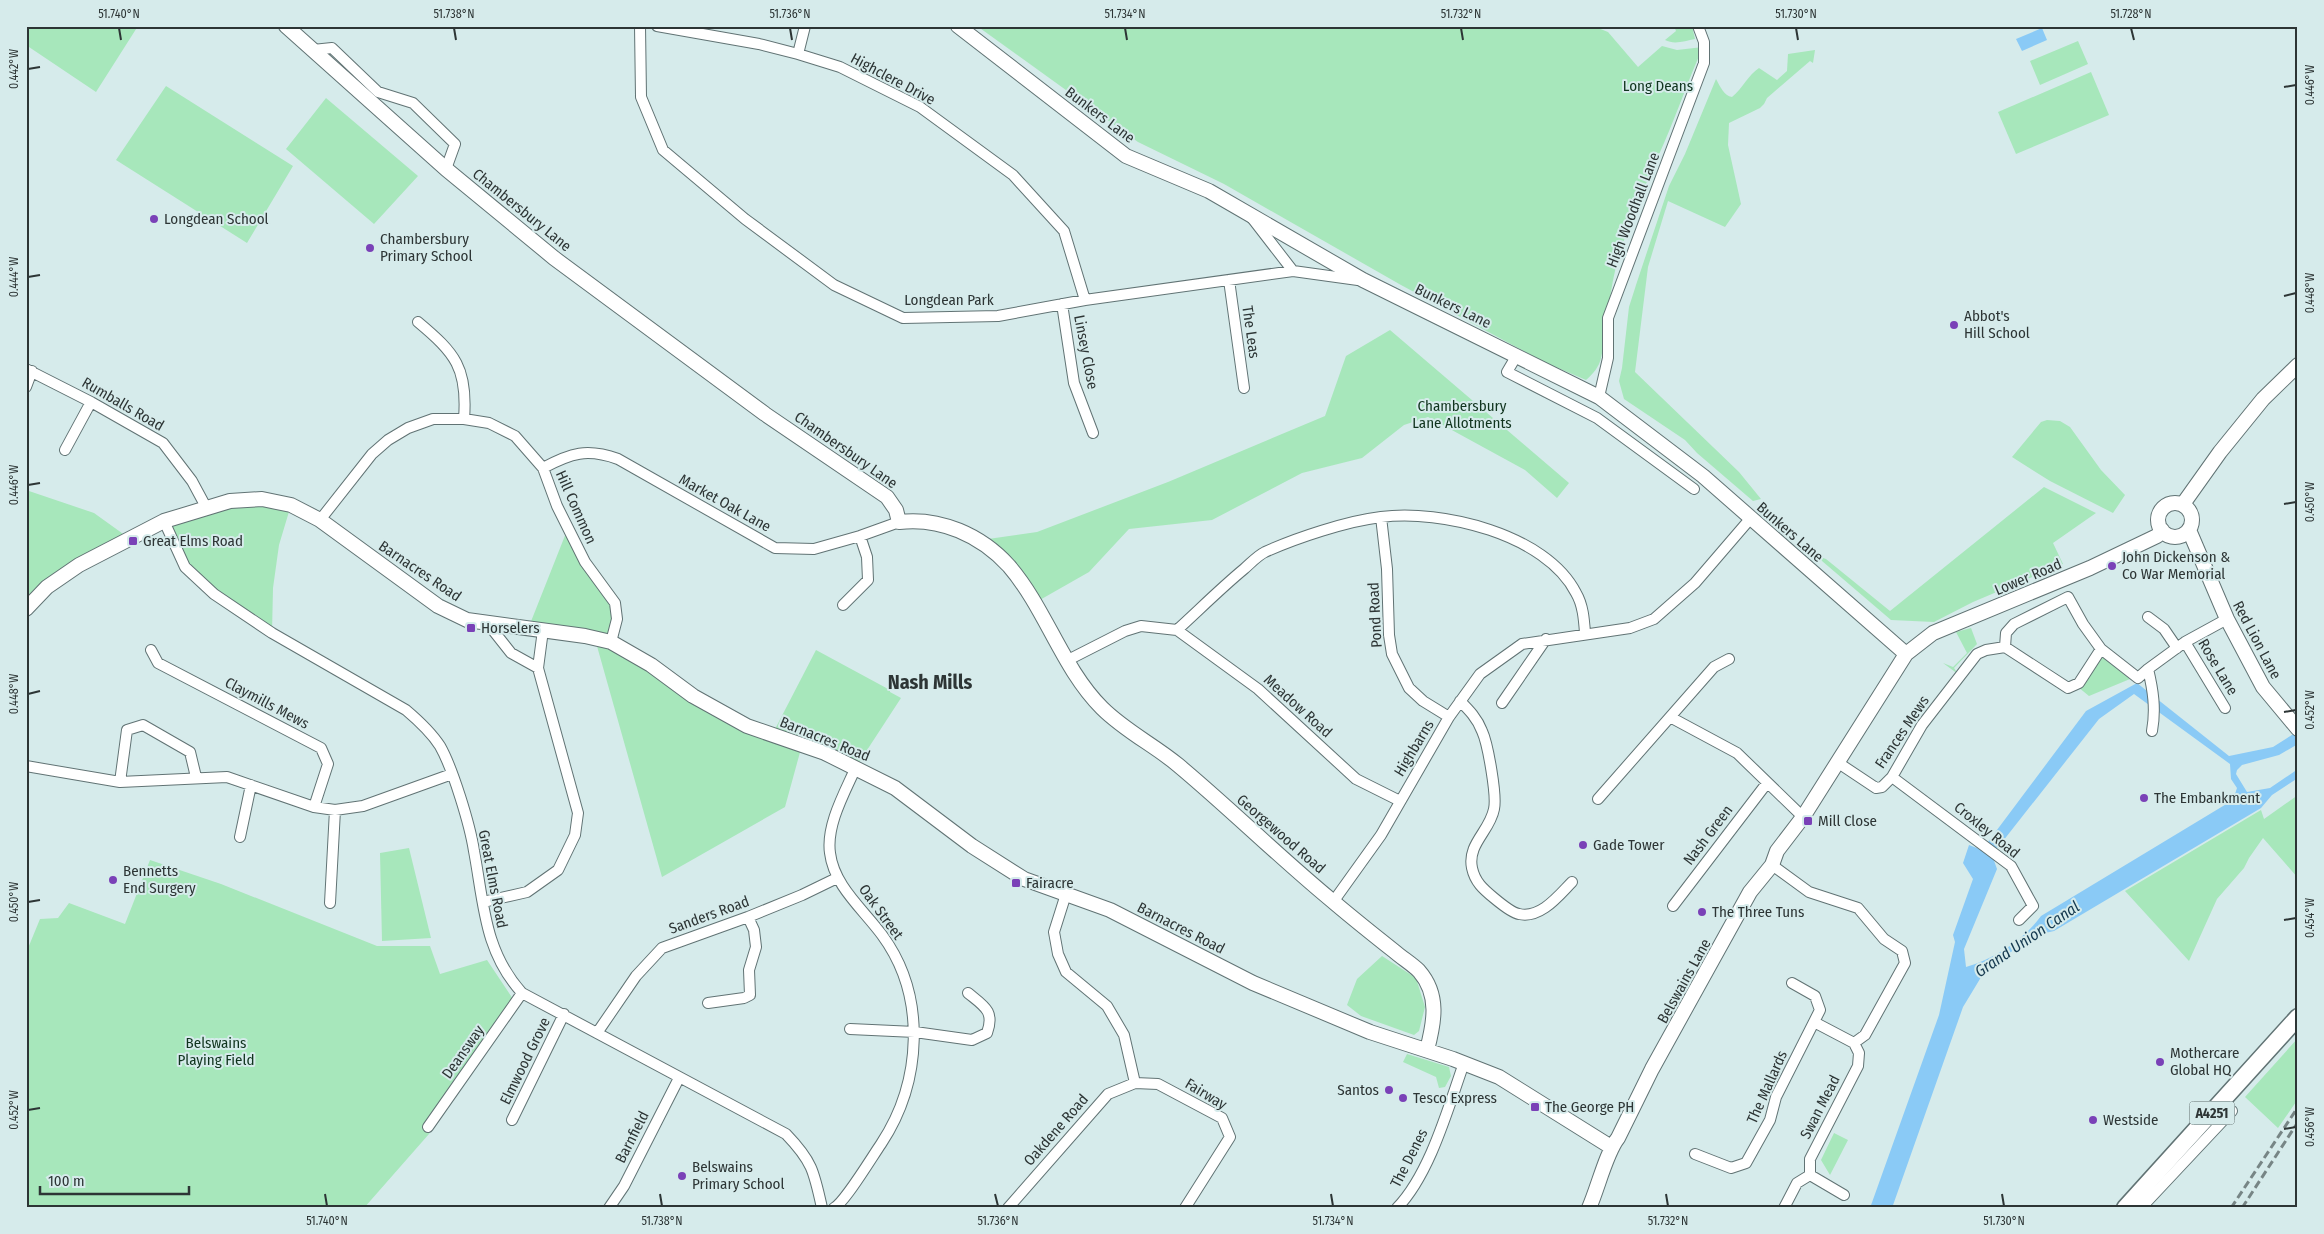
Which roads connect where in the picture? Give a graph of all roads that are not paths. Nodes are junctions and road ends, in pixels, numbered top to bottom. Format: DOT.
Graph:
graph roads {
  1 [pos="286,26"];
  2 [pos="640,26"];
  3 [pos="657,26"];
  4 [pos="805,26"];
  5 [pos="958,26"];
  6 [pos="1700,31"];
  7 [pos="313,50"];
  8 [pos="798,54"];
  9 [pos="446,169"];
  10 [pos="1249,214"];
  11 [pos="1293,271"];
  12 [pos="1229,280"];
  13 [pos="1363,280"];
  14 [pos="1085,300"];
  15 [pos="1062,304"];
  16 [pos="418,322"];
  17 [pos="1517,355"];
  18 [pos="2298,365"];
  19 [pos="29,370"];
  20 [pos="26,387"];
  21 [pos="1244,388"];
  22 [pos="1599,396"];
  23 [pos="91,402"];
  24 [pos="464,419"];
  25 [pos="1093,433"];
  26 [pos="65,450"];
  27 [pos="543,468"];
  28 [pos="1694,489"];
  29 [pos="2183,504"];
  30 [pos="206,507"];
  31 [pos="1381,517"];
  32 [pos="1750,519"];
  33 [pos="320,520"];
  34 [pos="164,521"];
  35 [pos="899,522"];
  36 [pos="2162,530"];
  37 [pos="2188,530"];
  38 [pos="860,536"];
  39 [pos="843,605"];
  40 [pos="26,609"];
  41 [pos="2148,617"];
  42 [pos="2227,619"];
  43 [pos="488,624"];
  44 [pos="543,630"];
  45 [pos="1177,630"];
  46 [pos="1586,633"];
  47 [pos="1546,639"];
  48 [pos="610,642"];
  49 [pos="2181,645"];
  50 [pos="2006,647"];
  51 [pos="2101,649"];
  52 [pos="151,650"];
  53 [pos="1906,654"];
  54 [pos="1729,659"];
  55 [pos="1068,660"];
  56 [pos="538,668"];
  57 [pos="2148,669"];
  58 [pos="1460,701"];
  59 [pos="1502,703"];
  60 [pos="2225,708"];
  61 [pos="1449,717"];
  62 [pos="1670,717"];
  63 [pos="2297,728"];
  64 [pos="2152,731"];
  65 [pos="1837,762"];
  66 [pos="26,766"];
  67 [pos="856,767"];
  68 [pos="452,774"];
  69 [pos="196,777"];
  70 [pos="1892,777"];
  71 [pos="120,782"];
  72 [pos="1767,783"];
  73 [pos="251,785"];
  74 [pos="1598,799"];
  75 [pos="1400,801"];
  76 [pos="314,807"];
  77 [pos="335,810"];
  78 [pos="1803,817"];
  79 [pos="240,837"];
  80 [pos="1772,865"];
  81 [pos="837,878"];
  82 [pos="1572,882"];
  83 [pos="1066,894"];
  84 [pos="483,902"];
  85 [pos="1333,902"];
  86 [pos="330,903"];
  87 [pos="1673,906"];
  88 [pos="748,917"];
  89 [pos="2019,920"];
  90 [pos="1792,983"];
  91 [pos="522,993"];
  92 [pos="968,993"];
  93 [pos="708,1003"];
  94 [pos="564,1014"];
  95 [pos="2298,1017"];
  96 [pos="1814,1022"];
  97 [pos="850,1029"];
  98 [pos="915,1032"];
  99 [pos="597,1033"];
  100 [pos="1854,1043"];
  101 [pos="1427,1050"];
  102 [pos="1464,1064"];
  103 [pos="679,1078"];
  104 [pos="1135,1083"];
  105 [pos="2232,1111"];
  106 [pos="512,1120"];
  107 [pos="428,1127"];
  108 [pos="1611,1147"];
  109 [pos="1695,1154"];
  110 [pos="1810,1175"];
  111 [pos="1844,1195"];
  112 [pos="609,1208"];
  113 [pos="822,1208"];
  114 [pos="834,1208"];
  115 [pos="1008,1208"];
  116 [pos="1185,1208"];
  117 [pos="1397,1208"];
  118 [pos="1589,1208"];
  119 [pos="1784,1208"];
  120 [pos="2125,1208"];
  121 [pos="2141,1208"];
  1 -- 7 [label="street, Chambersbury Lane"];
  2 -- 15 [label="street, Longdean Park"];
  3 -- 8 [label="street, Highclere Drive"];
  4 -- 8 [label="street"];
  5 -- 10 [label="street, Bunkers Lane"];
  6 -- 22 [label="street, High Woodhall Lane"];
  7 -- 9 [label="street, Chambersbury Lane"];
  7 -- 9 [label="street"];
  8 -- 14 [label="street, Highclere Drive"];
  9 -- 35 [label="street, Chambersbury Lane"];
  10 -- 11 [label="street"];
  10 -- 13 [label="street, Bunkers Lane"];
  11 -- 12 [label="street, Longdean Park"];
  11 -- 13 [label="street, Longdean Park"];
  12 -- 14 [label="street, Longdean Park"];
  12 -- 21 [label="street, The Leas"];
  13 -- 17 [label="street, Bunkers Lane"];
  14 -- 15 [label="street, Longdean Park"];
  15 -- 25 [label="street, Linsey Close"];
  16 -- 24 [label="street"];
  17 -- 22 [label="street, Bunkers Lane"];
  17 -- 28 [label="street"];
  18 -- 29 [label="street"];
  19 -- 20 [label="street"];
  19 -- 23 [label="street, Rumballs Road"];
  22 -- 32 [label="street, Bunkers Lane"];
  23 -- 26 [label="street"];
  23 -- 30 [label="street, Rumballs Road"];
  24 -- 27 [label="street, Hill Common"];
  24 -- 33 [label="street, Hill Common"];
  27 -- 38 [label="street, Market Oak Lane"];
  27 -- 48 [label="street, Hill Common"];
  29 -- 36 [label="street"];
  29 -- 37 [label="street"];
  30 -- 33 [label="street, Barnacres Road"];
  30 -- 34 [label="street, Barnacres Road"];
  31 -- 45 [label="street"];
  31 -- 46 [label="street"];
  31 -- 61 [label="street, Pond Road"];
  32 -- 46 [label="street"];
  32 -- 53 [label="street, Bunkers Lane"];
  33 -- 43 [label="street, Barnacres Road"];
  34 -- 40 [label="street, Barnacres Road"];
  34 -- 68 [label="street, Great Elms Road"];
  35 -- 38 [label="street, Market Oak Lane"];
  35 -- 55 [label="street"];
  36 -- 37 [label="street"];
  36 -- 53 [label="street, Lower Road"];
  37 -- 42 [label="street, Red Lion Lane"];
  38 -- 39 [label="street"];
  41 -- 49 [label="street, Rose Lane"];
  42 -- 49 [label="street, Rose Lane"];
  42 -- 63 [label="street, Red Lion Lane"];
  43 -- 44 [label="street, Barnacres Road"];
  43 -- 56 [label="street"];
  44 -- 48 [label="street, Barnacres Road"];
  44 -- 56 [label="street"];
  45 -- 55 [label="street"];
  45 -- 75 [label="street, Meadow Road"];
  46 -- 47 [label="street, Highbarns"];
  47 -- 58 [label="street, Highbarns"];
  47 -- 59 [label="street"];
  48 -- 67 [label="street, Barnacres Road"];
  49 -- 57 [label="street, Rose Lane"];
  49 -- 60 [label="street, Rose Lane"];
  50 -- 51 [label="street"];
  50 -- 51 [label="street"];
  50 -- 70 [label="street, Frances Mews"];
  51 -- 57 [label="street"];
  52 -- 76 [label="street, Claymills Mews"];
  53 -- 65 [label="street, Belswains Lane"];
  54 -- 62 [label="street"];
  55 -- 85 [label="street, Georgewood Road"];
  56 -- 84 [label="street"];
  57 -- 64 [label="street"];
  58 -- 61 [label="street, Highbarns"];
  58 -- 82 [label="street"];
  61 -- 75 [label="street, Highbarns"];
  62 -- 72 [label="street"];
  62 -- 74 [label="street"];
  65 -- 70 [label="street, Frances Mews"];
  65 -- 78 [label="street, Belswains Lane"];
  66 -- 71 [label="street"];
  67 -- 81 [label="street, Oak Street"];
  67 -- 83 [label="street, Barnacres Road"];
  68 -- 77 [label="street"];
  68 -- 84 [label="street, Great Elms Road"];
  69 -- 71 [label="street"];
  69 -- 71 [label="street"];
  69 -- 73 [label="street"];
  70 -- 89 [label="street, Croxley Road"];
  72 -- 78 [label="street"];
  72 -- 87 [label="street, Nash Green"];
  73 -- 76 [label="street"];
  73 -- 79 [label="street"];
  75 -- 85 [label="street, Highbarns"];
  76 -- 77 [label="street"];
  77 -- 86 [label="street"];
  78 -- 80 [label="street, Belswains Lane"];
  80 -- 100 [label="street"];
  80 -- 108 [label="street, Belswains Lane"];
  81 -- 88 [label="street, Sanders Road"];
  81 -- 98 [label="street, Oak Street"];
  83 -- 101 [label="street, Barnacres Road"];
  83 -- 104 [label="street"];
  84 -- 91 [label="street, Great Elms Road"];
  85 -- 101 [label="street, Georgewood Road"];
  88 -- 93 [label="street"];
  88 -- 99 [label="street, Sanders Road"];
  90 -- 96 [label="street, The Mallards"];
  91 -- 94 [label="street, Great Elms Road"];
  91 -- 107 [label="street, Deansway"];
  92 -- 98 [label="street"];
  94 -- 99 [label="street, Great Elms Road"];
  94 -- 106 [label="street, Elmwood Grove"];
  95 -- 120 [label="main road, A4251"];
  96 -- 100 [label="street"];
  96 -- 109 [label="street, The Mallards"];
  97 -- 98 [label="street"];
  98 -- 114 [label="street, Oak Street"];
  99 -- 103 [label="street, Great Elms Road"];
  100 -- 110 [label="street, Swan Mead"];
  101 -- 102 [label="street, Barnacres Road"];
  102 -- 108 [label="street, Barnacres Road"];
  102 -- 117 [label="street, The Denes"];
  103 -- 112 [label="street, Barnfield"];
  103 -- 113 [label="street, Great Elms Road"];
  104 -- 115 [label="street, Oakdene Road"];
  104 -- 116 [label="street, Fairway"];
  105 -- 121 [label="street"];
  108 -- 118 [label="street, Belswains Lane"];
  110 -- 111 [label="street"];
  110 -- 119 [label="street"];
}
